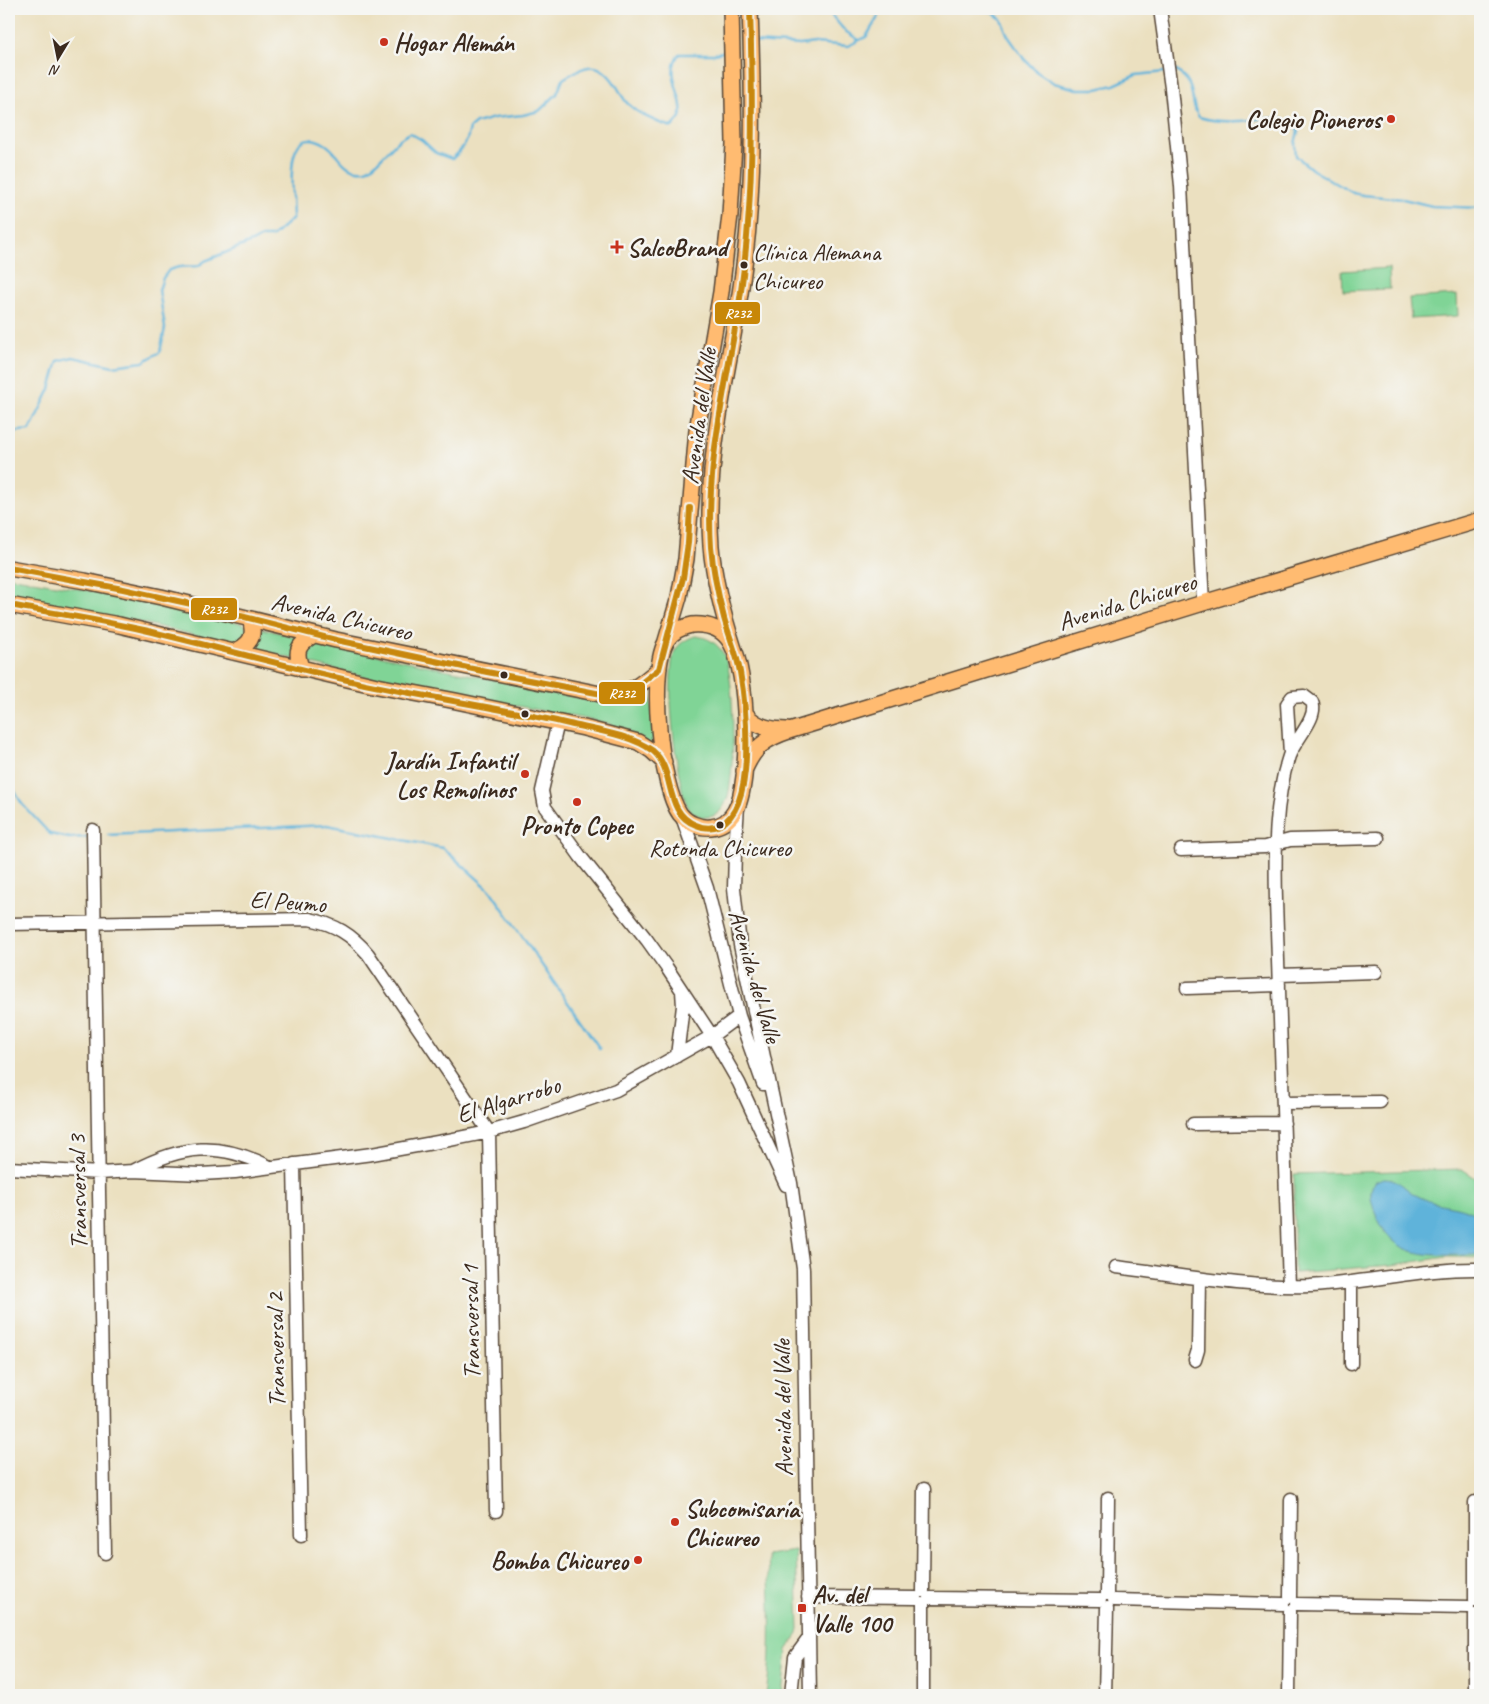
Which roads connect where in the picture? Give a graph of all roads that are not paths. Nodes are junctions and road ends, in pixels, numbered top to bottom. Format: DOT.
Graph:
graph roads {
  1 [pos="731,9"];
  2 [pos="750,9"];
  3 [pos="1160,9"];
  4 [pos="1480,520"];
  5 [pos="9,568"];
  6 [pos="1203,603"];
  7 [pos="9,605"];
  8 [pos="250,619"];
  9 [pos="314,635"];
  10 [pos="666,641"];
  11 [pos="734,649"];
  12 [pos="233,652"];
  13 [pos="302,669"];
  14 [pos="659,669"];
  15 [pos="745,713"];
  16 [pos="558,722"];
  17 [pos="789,730"];
  18 [pos="1290,754"];
  19 [pos="664,762"];
  20 [pos="744,771"];
  21 [pos="738,806"];
  22 [pos="680,814"];
  23 [pos="93,830"];
  24 [pos="1378,838"];
  25 [pos="1276,844"];
  26 [pos="1181,850"];
  27 [pos="94,922"];
  28 [pos="9,924"];
  29 [pos="1376,972"];
  30 [pos="1279,980"];
  31 [pos="1187,988"];
  32 [pos="682,991"];
  33 [pos="739,1016"];
  34 [pos="712,1036"];
  35 [pos="677,1056"];
  36 [pos="1380,1102"];
  37 [pos="1283,1103"];
  38 [pos="1284,1123"];
  39 [pos="1193,1124"];
  40 [pos="489,1132"];
  41 [pos="784,1151"];
  42 [pos="294,1164"];
  43 [pos="270,1167"];
  44 [pos="9,1168"];
  45 [pos="133,1171"];
  46 [pos="100,1173"];
  47 [pos="794,1204"];
  48 [pos="1116,1268"];
  49 [pos="1480,1269"];
  50 [pos="1199,1279"];
  51 [pos="1351,1282"];
  52 [pos="1289,1286"];
  53 [pos="1195,1360"];
  54 [pos="1351,1364"];
  55 [pos="924,1489"];
  56 [pos="1108,1498"];
  57 [pos="1291,1499"];
  58 [pos="1475,1502"];
  59 [pos="496,1511"];
  60 [pos="301,1536"];
  61 [pos="105,1552"];
  62 [pos="808,1596"];
  63 [pos="923,1598"];
  64 [pos="1107,1600"];
  65 [pos="1290,1604"];
  66 [pos="1476,1607"];
  67 [pos="809,1638"];
  68 [pos="791,1695"];
  69 [pos="810,1695"];
  70 [pos="923,1695"];
  71 [pos="1105,1695"];
  72 [pos="1289,1695"];
  73 [pos="1475,1695"];
  1 -- 10 [label="main road, Avenida del Valle"];
  2 -- 11 [label="main road, Avenida del Valle"];
  3 -- 6 [label="street"];
  4 -- 6 [label="main road, Avenida Chicureo"];
  5 -- 8 [label="main road, Avenida Chicureo"];
  6 -- 17 [label="main road, Avenida Chicureo"];
  7 -- 12 [label="main road"];
  8 -- 9 [label="main road, Avenida Chicureo"];
  8 -- 12 [label="main road"];
  9 -- 13 [label="main road"];
  9 -- 14 [label="main road, Avenida Chicureo"];
  10 -- 11 [label="main road"];
  10 -- 14 [label="main road, Avenida del Valle"];
  11 -- 15 [label="main road, Avenida del Valle"];
  12 -- 13 [label="main road"];
  13 -- 16 [label="main road"];
  14 -- 19 [label="main road, Avenida del Valle"];
  15 -- 17 [label="main road, Avenida Chicureo"];
  15 -- 20 [label="main road, Avenida del Valle"];
  16 -- 19 [label="main road"];
  16 -- 32 [label="street"];
  17 -- 20 [label="main road, Avenida Chicureo"];
  18 -- 25 [label="street"];
  19 -- 22 [label="main road, Avenida del Valle"];
  20 -- 21 [label="main road"];
  21 -- 22 [label="main road"];
  21 -- 41 [label="street, Avenida del Valle"];
  22 -- 33 [label="street, Avenida del Valle"];
  23 -- 27 [label="street, Transversal 3"];
  24 -- 25 [label="street"];
  25 -- 26 [label="street"];
  25 -- 30 [label="street"];
  27 -- 28 [label="street, El Peumo"];
  27 -- 40 [label="street, El Peumo"];
  27 -- 46 [label="street, Transversal 3"];
  29 -- 30 [label="street"];
  30 -- 31 [label="street"];
  30 -- 37 [label="street"];
  32 -- 34 [label="street"];
  32 -- 35 [label="street"];
  33 -- 34 [label="street, El Algarrobo"];
  33 -- 41 [label="street, Avenida del Valle"];
  34 -- 35 [label="street, El Algarrobo"];
  34 -- 47 [label="street"];
  35 -- 40 [label="street, El Algarrobo"];
  36 -- 37 [label="street"];
  37 -- 38 [label="street"];
  38 -- 39 [label="street"];
  38 -- 52 [label="street"];
  40 -- 42 [label="street, El Algarrobo"];
  40 -- 59 [label="street, Transversal 1"];
  41 -- 47 [label="street, Avenida del Valle"];
  42 -- 43 [label="street, El Algarrobo"];
  42 -- 60 [label="street, Transversal 2"];
  43 -- 45 [label="street, El Algarrobo"];
  43 -- 45 [label="street"];
  44 -- 46 [label="street"];
  45 -- 46 [label="street"];
  46 -- 61 [label="street, Transversal 3"];
  47 -- 62 [label="street, Avenida del Valle"];
  48 -- 50 [label="street"];
  49 -- 51 [label="street"];
  50 -- 52 [label="street"];
  50 -- 53 [label="street"];
  51 -- 52 [label="street"];
  51 -- 54 [label="street"];
  55 -- 63 [label="street"];
  56 -- 64 [label="street"];
  57 -- 65 [label="street"];
  58 -- 66 [label="street"];
  62 -- 63 [label="street"];
  62 -- 67 [label="street, Avenida del Valle"];
  63 -- 64 [label="street"];
  63 -- 70 [label="street"];
  64 -- 65 [label="street"];
  64 -- 71 [label="street"];
  65 -- 66 [label="street"];
  65 -- 72 [label="street"];
  66 -- 73 [label="street"];
  67 -- 68 [label="street"];
  67 -- 69 [label="street, Avenida del Valle"];
}
